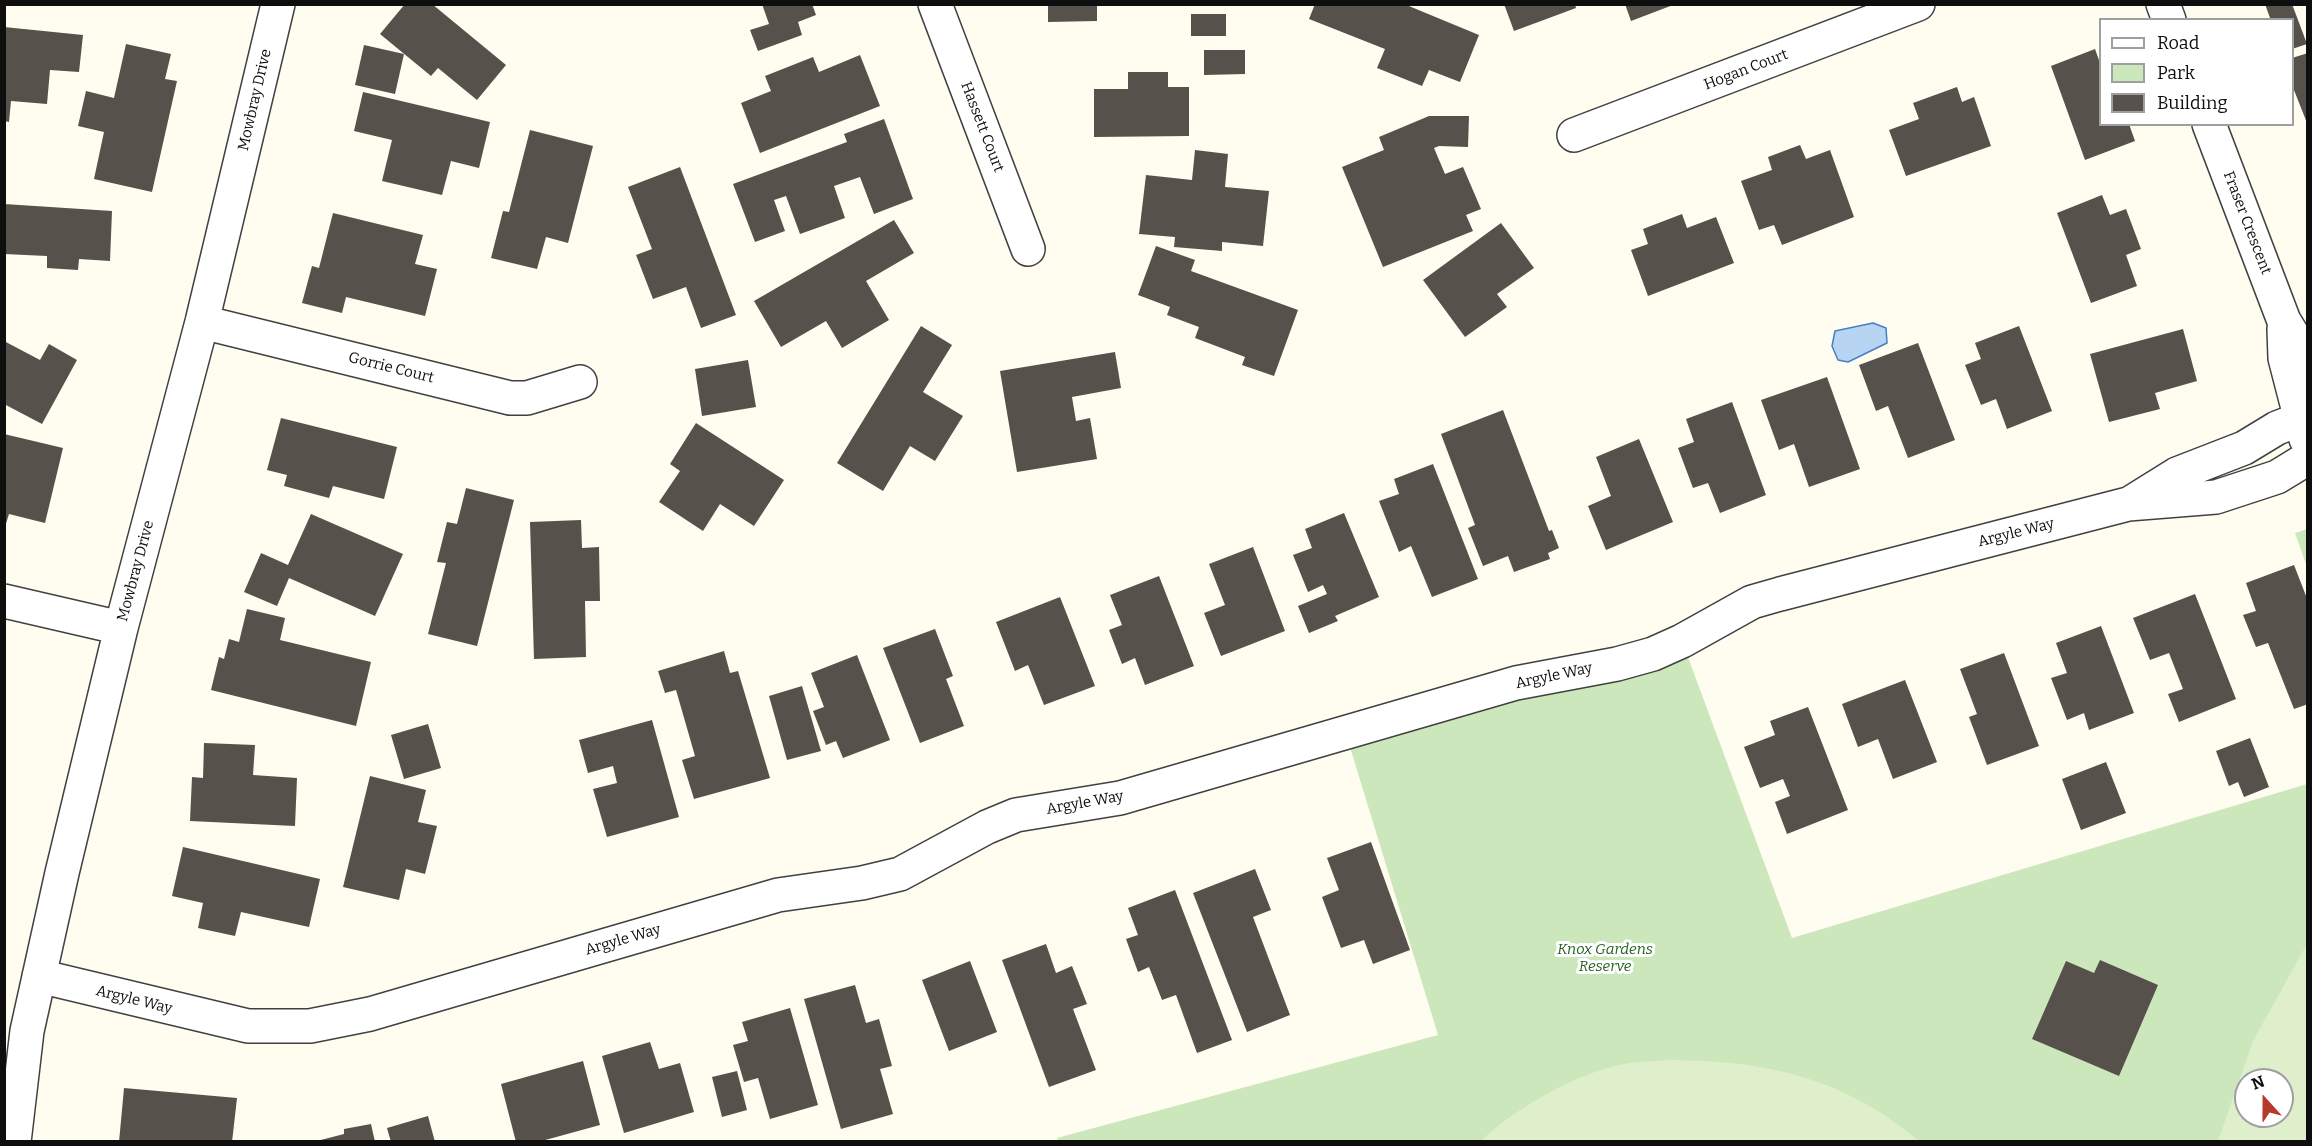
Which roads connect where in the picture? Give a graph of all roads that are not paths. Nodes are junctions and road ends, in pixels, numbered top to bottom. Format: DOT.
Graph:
graph roads {
  1 [pos="278,4"];
  2 [pos="935,4"];
  3 [pos="1918,4"];
  4 [pos="2210,126"];
  5 [pos="1574,135"];
  6 [pos="1029,249"];
  7 [pos="2284,321"];
  8 [pos="202,322"];
  9 [pos="2307,360"];
  10 [pos="580,382"];
  11 [pos="2305,426"];
  12 [pos="2307,458"];
  13 [pos="2128,504"];
  14 [pos="4,601"];
  15 [pos="121,628"];
  16 [pos="39,976"];
  17 [pos="14,1142"];
  1 -- 8 [label="street, Mowbray Drive"];
  2 -- 6 [label="street, Hassett Court"];
  3 -- 5 [label="street, Hogan Court"];
  4 -- 7 [label="street, Fraser Crescent"];
  7 -- 9 [label="street, Fraser Crescent"];
  7 -- 11 [label="street, Fraser Crescent"];
  8 -- 10 [label="street, Gorrie Court"];
  8 -- 15 [label="street, Mowbray Drive"];
  11 -- 13 [label="street, Argyle Way"];
  12 -- 13 [label="street, Argyle Way"];
  13 -- 16 [label="street, Argyle Way"];
  14 -- 15 [label="street"];
  15 -- 16 [label="street, Mowbray Drive"];
  16 -- 17 [label="street, Mowbray Drive"];
}
